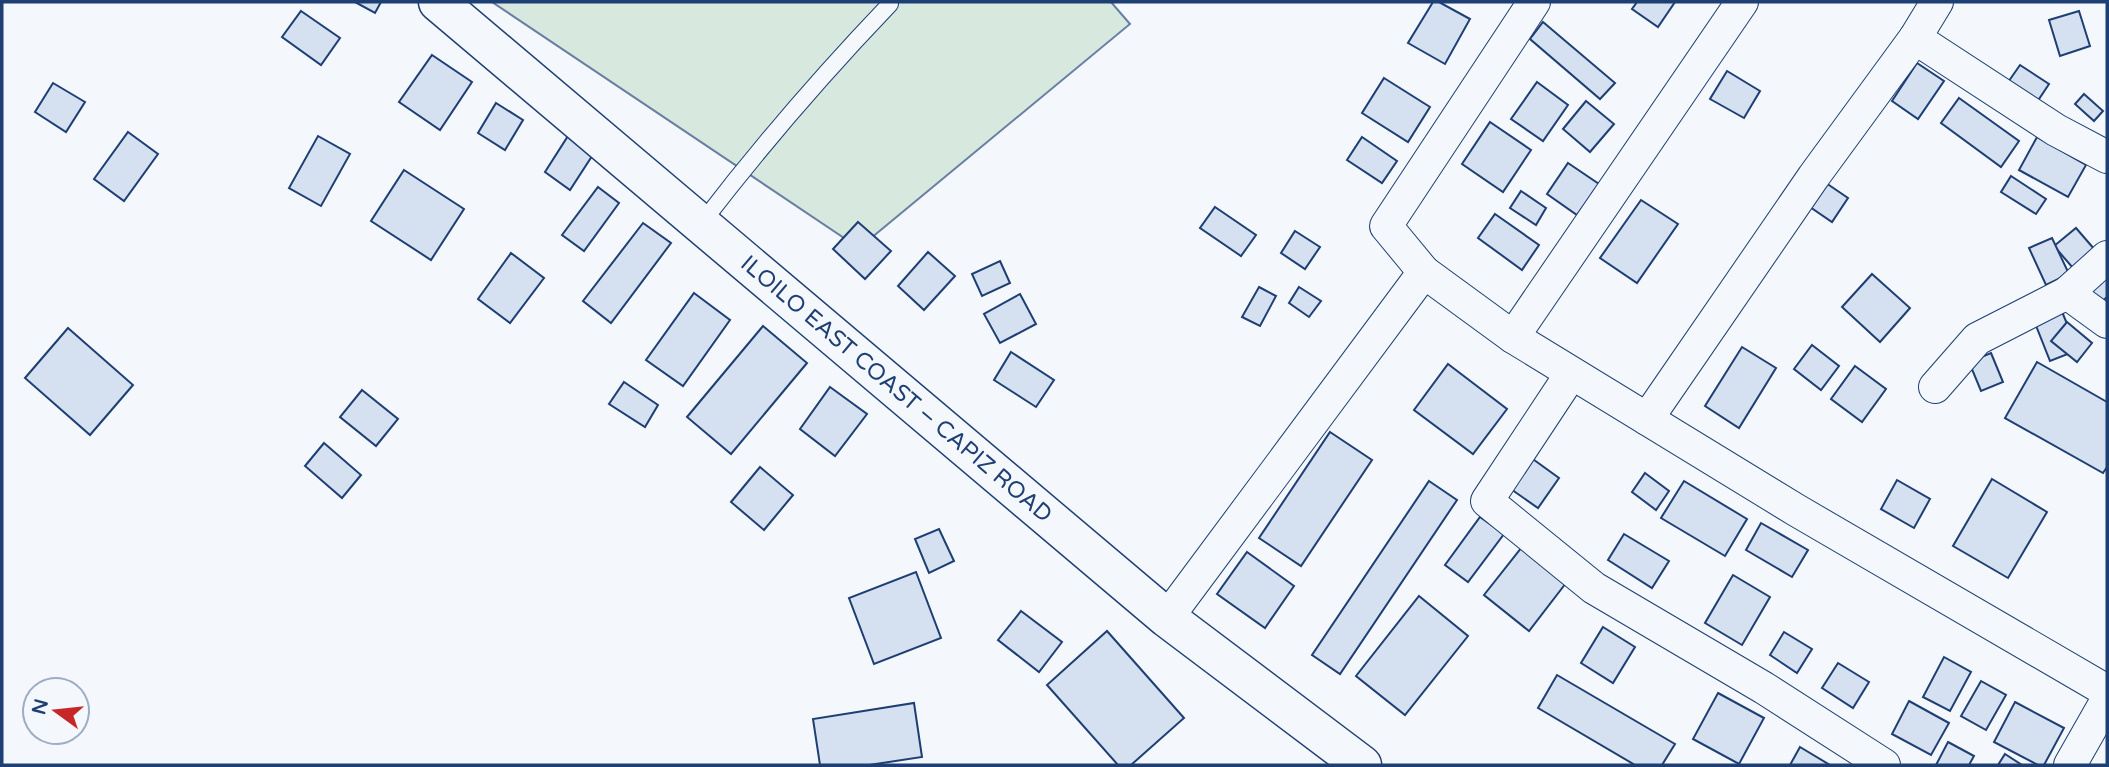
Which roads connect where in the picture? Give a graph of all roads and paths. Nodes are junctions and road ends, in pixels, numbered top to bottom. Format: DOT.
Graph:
graph roads {
  1 [pos="438,2"];
  2 [pos="1534,2"];
  3 [pos="1742,2"];
  4 [pos="1937,2"];
  5 [pos="890,4"];
  6 [pos="1914,38"];
  7 [pos="2107,157"];
  8 [pos="701,224"];
  9 [pos="2107,257"];
  10 [pos="1424,272"];
  11 [pos="2067,293"];
  12 [pos="2107,322"];
  13 [pos="1513,337"];
  14 [pos="1571,374"];
  15 [pos="1935,387"];
  16 [pos="1647,419"];
  17 [pos="1167,618"];
  18 [pos="2107,691"];
  19 [pos="2107,701"];
  20 [pos="1362,765"];
  21 [pos="1884,765"];
  22 [pos="2070,765"];
  1 -- 8 [label="main road, ILOILO EAST COAST – CAPIZ ROAD"];
  2 -- 10 [label="street"];
  3 -- 13 [label="street"];
  4 -- 6 [label="street"];
  5 -- 8 [label="lane"];
  6 -- 7 [label="street"];
  6 -- 16 [label="street"];
  8 -- 17 [label="main road, ILOILO EAST COAST – CAPIZ ROAD"];
  9 -- 11 [label="street"];
  10 -- 13 [label="street"];
  10 -- 17 [label="street"];
  11 -- 12 [label="street"];
  11 -- 15 [label="street"];
  13 -- 14 [label="street"];
  14 -- 16 [label="street"];
  14 -- 21 [label="street"];
  16 -- 18 [label="street"];
  17 -- 20 [label="main road, ILOILO EAST COAST – CAPIZ ROAD"];
  19 -- 22 [label="street"];
}
